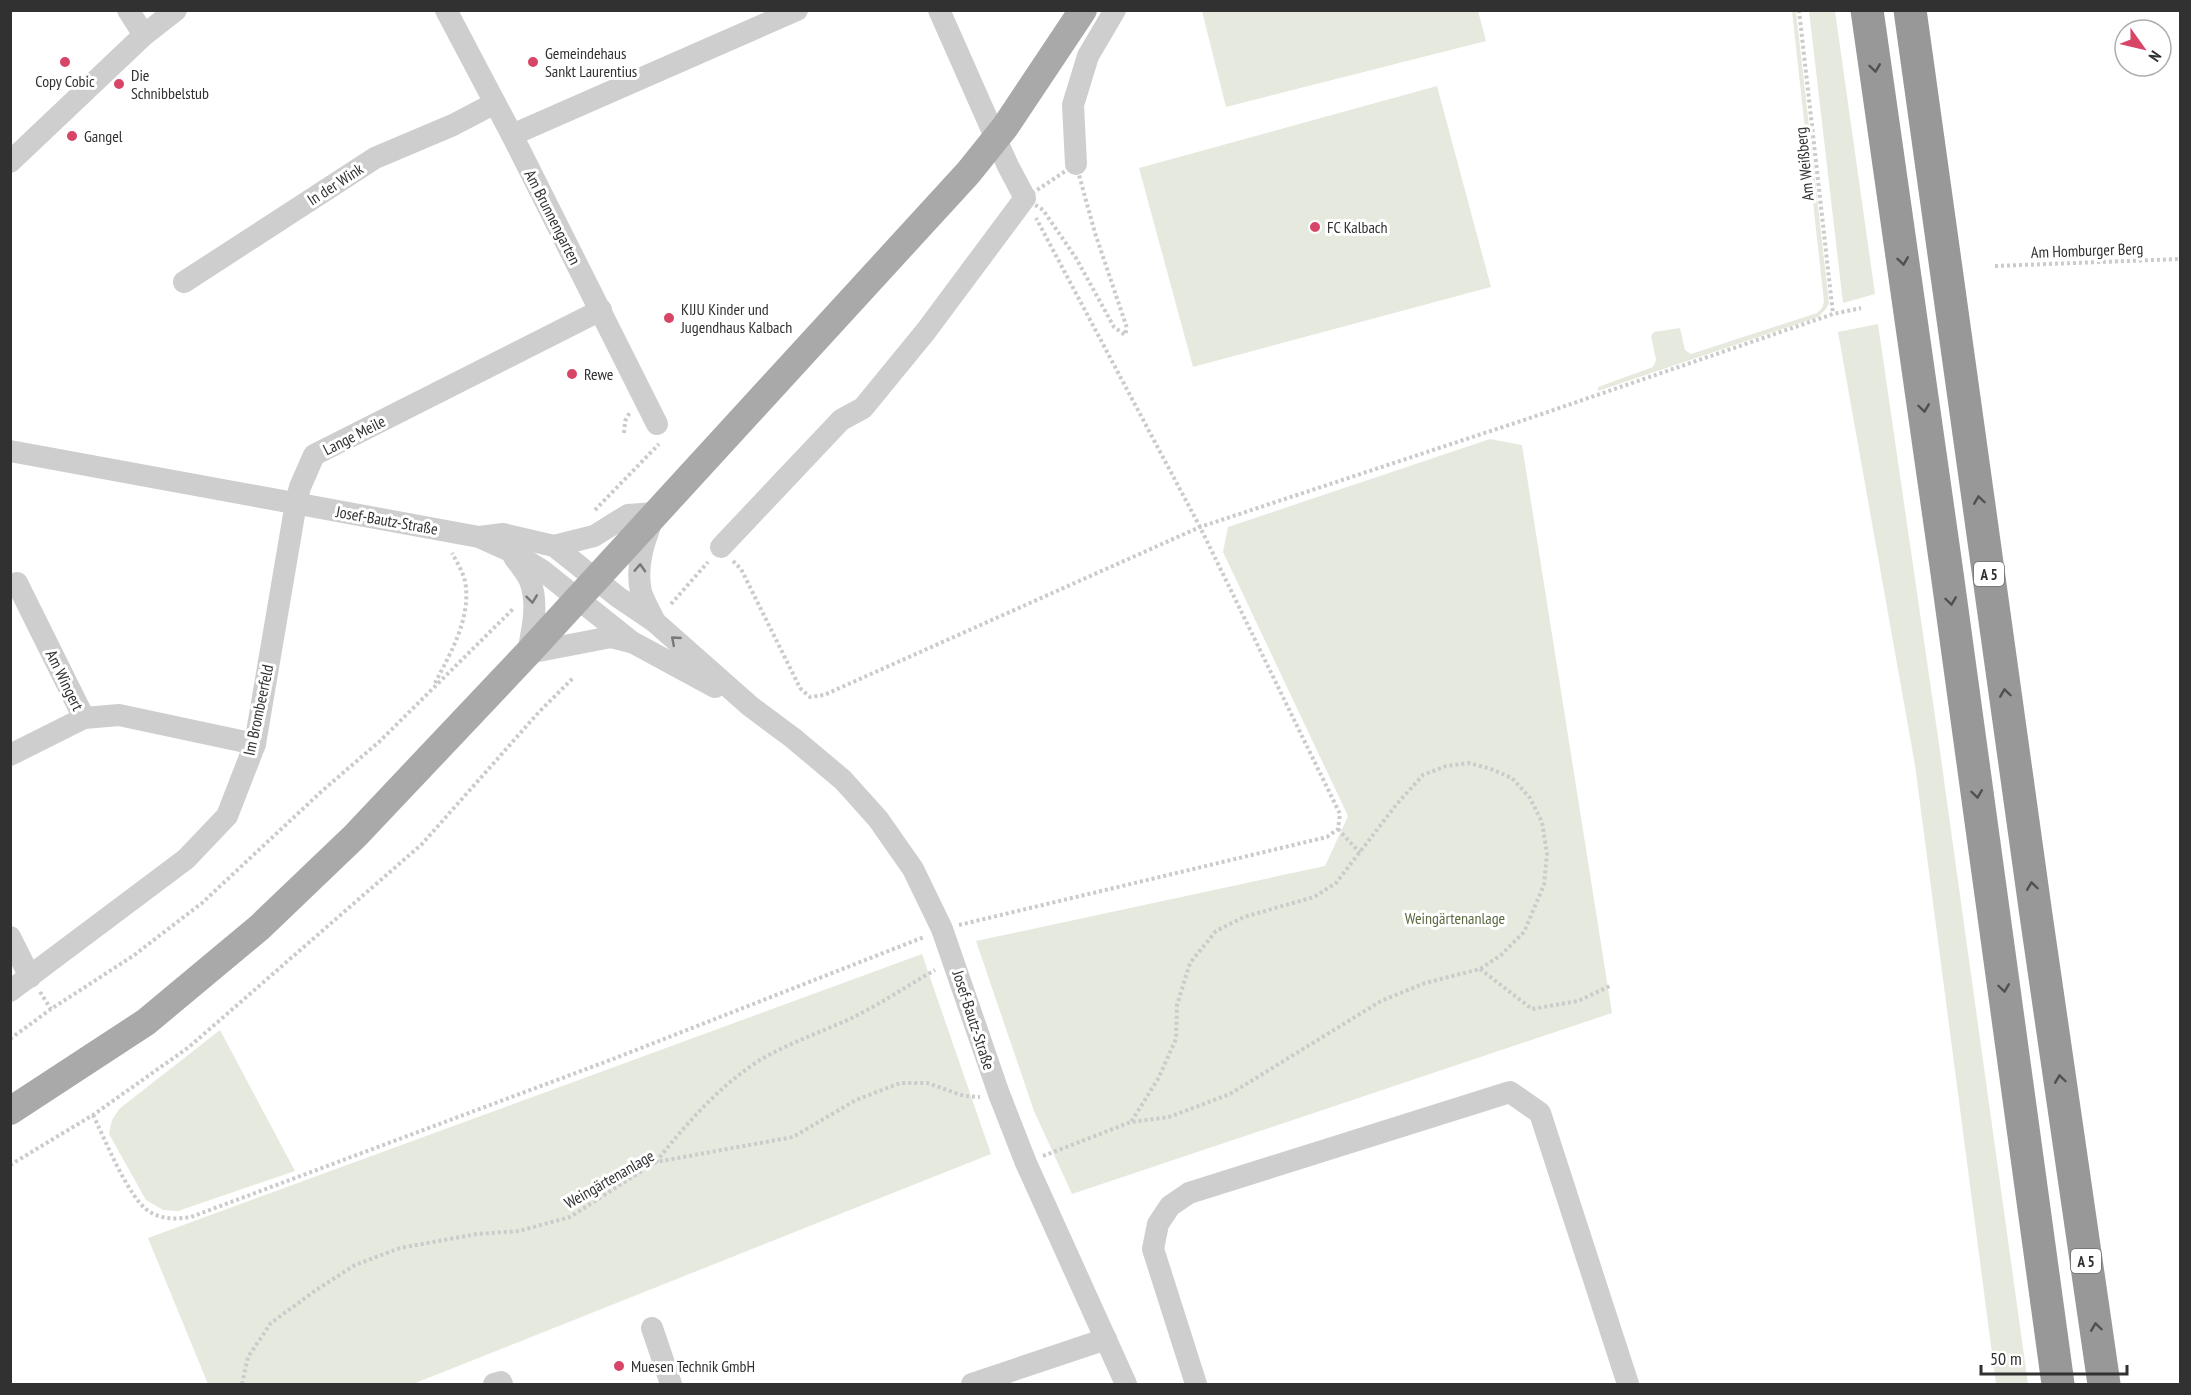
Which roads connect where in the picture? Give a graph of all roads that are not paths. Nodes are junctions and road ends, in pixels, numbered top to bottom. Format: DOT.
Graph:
graph roads {
  1 [pos="128,10"];
  2 [pos="177,10"];
  3 [pos="446,10"];
  4 [pos="797,10"];
  5 [pos="939,10"];
  6 [pos="1083,10"];
  7 [pos="1115,10"];
  8 [pos="1867,10"];
  9 [pos="1910,10"];
  10 [pos="144,35"];
  11 [pos="495,103"];
  12 [pos="512,135"];
  13 [pos="10,162"];
  14 [pos="1076,164"];
  15 [pos="184,282"];
  16 [pos="601,310"];
  17 [pos="657,424"];
  18 [pos="10,451"];
  19 [pos="296,503"];
  20 [pos="655,513"];
  21 [pos="479,537"];
  22 [pos="554,546"];
  23 [pos="721,548"];
  24 [pos="510,551"];
  25 [pos="17,583"];
  26 [pos="586,589"];
  27 [pos="655,622"];
  28 [pos="632,642"];
  29 [pos="528,653"];
  30 [pos="750,706"];
  31 [pos="84,718"];
  32 [pos="255,744"];
  33 [pos="10,755"];
  34 [pos="10,937"];
  35 [pos="30,977"];
  36 [pos="10,991"];
  37 [pos="10,1111"];
  38 [pos="652,1328"];
  39 [pos="1106,1339"];
  40 [pos="494,1384"];
  41 [pos="502,1384"];
  42 [pos="671,1384"];
  43 [pos="972,1384"];
  44 [pos="1126,1384"];
  45 [pos="1196,1384"];
  46 [pos="1628,1384"];
  47 [pos="2058,1384"];
  48 [pos="2104,1384"];
  1 -- 10 [label="street"];
  2 -- 10 [label="street"];
  3 -- 11 [label="street, Am Brunnengarten"];
  4 -- 12 [label="street"];
  5 -- 23 [label="street"];
  6 -- 20 [label="main road"];
  7 -- 14 [label="street"];
  8 -- 47 [label="highway, one-way"];
  48 -- 9 [label="highway, A 5, one-way"];
  10 -- 13 [label="street"];
  11 -- 12 [label="street, Am Brunnengarten"];
  11 -- 15 [label="street, In der Wink"];
  12 -- 16 [label="street, Am Brunnengarten"];
  16 -- 17 [label="street, Am Brunnengarten"];
  16 -- 19 [label="street, Lange Meile"];
  18 -- 19 [label="street"];
  19 -- 21 [label="street, Josef-Bautz-Straße"];
  19 -- 32 [label="street, Im Brombeerfeld"];
  20 -- 22 [label="street, Josef-Bautz-Straße"];
  20 -- 26 [label="main road"];
  27 -- 20 [label="street, Josef-Bautz-Straße, one-way"];
  21 -- 22 [label="street, Josef-Bautz-Straße"];
  21 -- 24 [label="street, Josef-Bautz-Straße"];
  22 -- 26 [label="street, Josef-Bautz-Straße"];
  24 -- 26 [label="street, Josef-Bautz-Straße"];
  24 -- 29 [label="street, one-way"];
  25 -- 31 [label="street, Am Wingert"];
  26 -- 27 [label="street, Josef-Bautz-Straße"];
  26 -- 28 [label="street, Josef-Bautz-Straße"];
  26 -- 29 [label="main road"];
  30 -- 27 [label="street, Josef-Bautz-Straße, one-way"];
  28 -- 29 [label="street, Josef-Bautz-Straße"];
  28 -- 30 [label="street, Josef-Bautz-Straße"];
  29 -- 37 [label="main road"];
  30 -- 39 [label="street, Josef-Bautz-Straße"];
  31 -- 32 [label="street, Am Wingert"];
  31 -- 33 [label="street"];
  32 -- 35 [label="street, Im Brombeerfeld"];
  34 -- 35 [label="street"];
  35 -- 36 [label="street, Im Brombeerfeld"];
  38 -- 42 [label="street"];
  39 -- 43 [label="street"];
  39 -- 44 [label="street, Josef-Bautz-Straße"];
  40 -- 41 [label="street"];
  45 -- 46 [label="street"];
}
